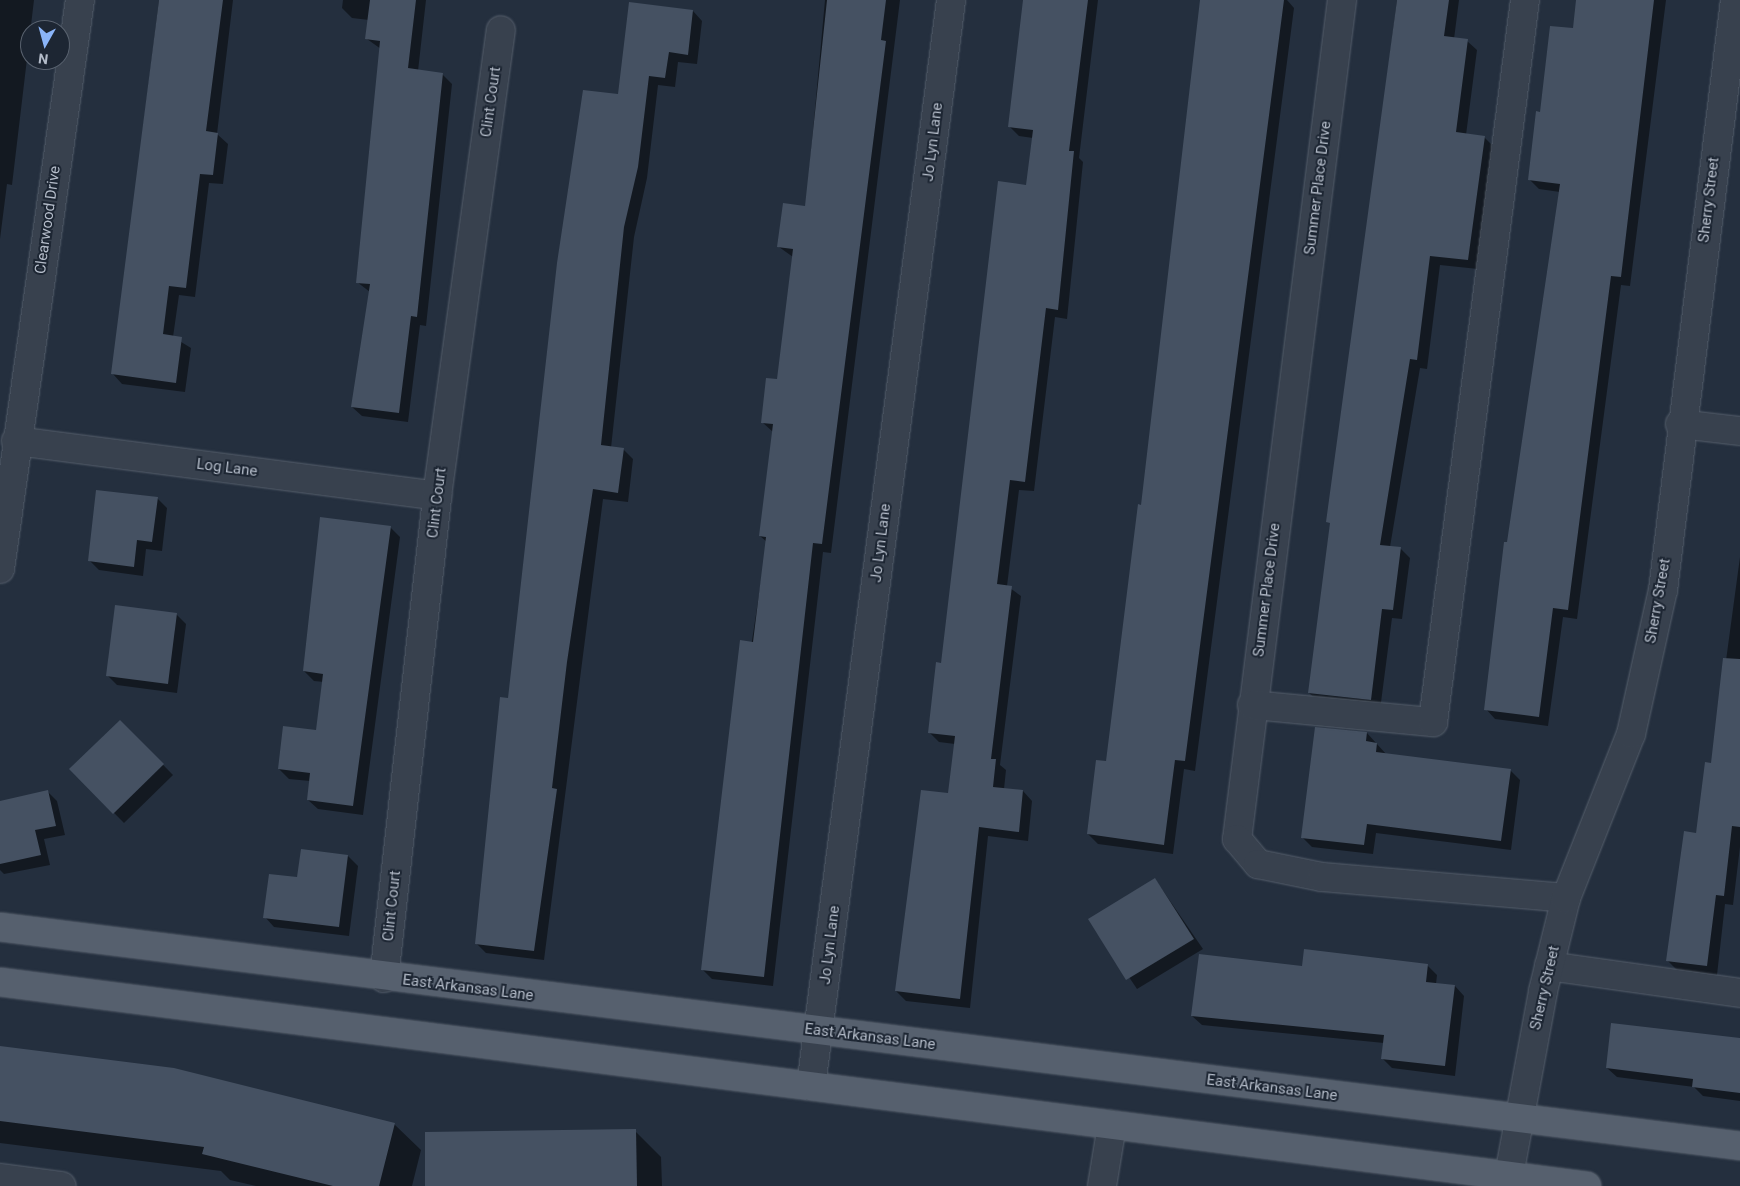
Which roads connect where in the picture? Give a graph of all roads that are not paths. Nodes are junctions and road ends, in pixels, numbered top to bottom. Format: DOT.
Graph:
graph roads {
  1 [pos="80,0"];
  2 [pos="951,0"];
  3 [pos="1342,0"];
  4 [pos="1525,0"];
  5 [pos="1735,0"];
  6 [pos="501,30"];
  7 [pos="1680,424"];
  8 [pos="1740,431"];
  9 [pos="16,441"];
  10 [pos="437,496"];
  11 [pos="0,569"];
  12 [pos="1252,705"];
  13 [pos="1566,898"];
  14 [pos="0,927"];
  15 [pos="1549,966"];
  16 [pos="384,978"];
  17 [pos="0,982"];
  18 [pos="1740,993"];
  19 [pos="819,1031"];
  20 [pos="810,1086"];
  21 [pos="1517,1118"];
  22 [pos="1112,1125"];
  23 [pos="1740,1146"];
  24 [pos="0,1178"];
  25 [pos="1508,1181"];
  26 [pos="61,1186"];
  27 [pos="1102,1186"];
  28 [pos="1587,1186"];
  1 -- 9 [label="street, Clearwood Drive"];
  2 -- 19 [label="street, Jo Lyn Lane"];
  3 -- 12 [label="street, Summer Place Drive"];
  4 -- 12 [label="street"];
  5 -- 7 [label="street, Sherry Street"];
  6 -- 10 [label="street, Clint Court"];
  7 -- 8 [label="street"];
  7 -- 13 [label="street, Sherry Street"];
  9 -- 10 [label="street, Log Lane"];
  9 -- 11 [label="street, Clearwood Drive"];
  10 -- 16 [label="street, Clint Court"];
  12 -- 13 [label="street, Summer Place Drive"];
  13 -- 15 [label="street, Sherry Street"];
  14 -- 16 [label="main road, East Arkansas Lane"];
  15 -- 18 [label="street"];
  15 -- 21 [label="street, Sherry Street"];
  16 -- 19 [label="main road, East Arkansas Lane"];
  17 -- 20 [label="main road"];
  19 -- 20 [label="street, Jo Lyn Lane"];
  19 -- 21 [label="main road, East Arkansas Lane"];
  20 -- 22 [label="main road"];
  21 -- 23 [label="main road, East Arkansas Lane"];
  21 -- 25 [label="street, Sherry Street"];
  22 -- 25 [label="main road"];
  22 -- 27 [label="street"];
  24 -- 26 [label="street"];
  25 -- 28 [label="main road"];
}
